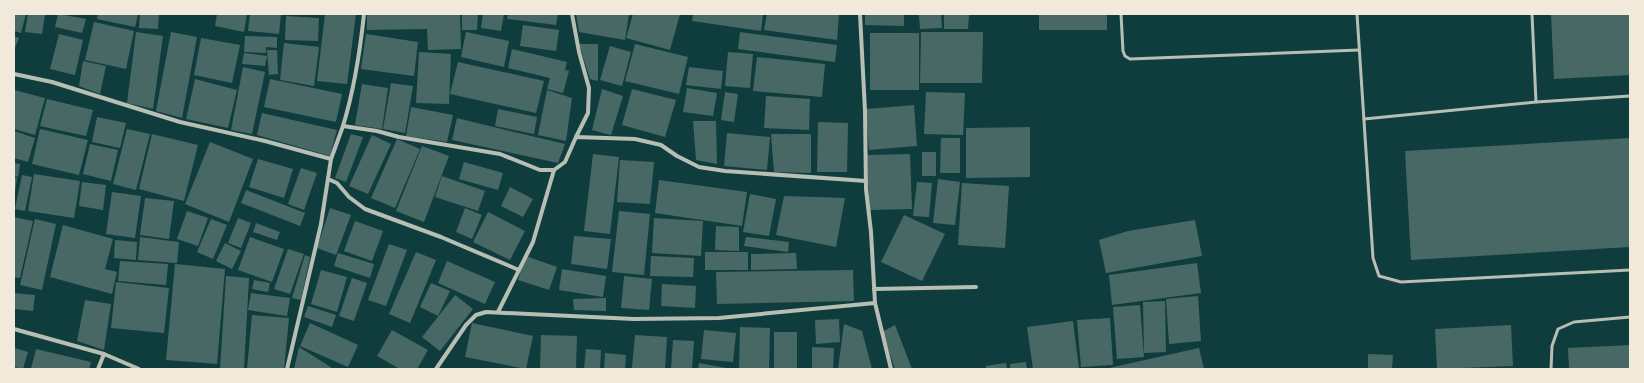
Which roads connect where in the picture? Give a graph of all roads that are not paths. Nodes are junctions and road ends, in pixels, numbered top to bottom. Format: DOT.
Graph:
graph roads {
  1 [pos="364,14"];
  2 [pos="572,14"];
  3 [pos="860,14"];
  4 [pos="1121,14"];
  5 [pos="1357,14"];
  6 [pos="1532,14"];
  7 [pos="1359,50"];
  8 [pos="14,74"];
  9 [pos="1630,96"];
  10 [pos="1536,102"];
  11 [pos="1364,119"];
  12 [pos="343,126"];
  13 [pos="576,137"];
  14 [pos="331,159"];
  15 [pos="554,170"];
  16 [pos="328,179"];
  17 [pos="866,181"];
  18 [pos="519,270"];
  19 [pos="1630,270"];
  20 [pos="976,287"];
  21 [pos="874,289"];
  22 [pos="875,303"];
  23 [pos="498,312"];
  24 [pos="1630,317"];
  25 [pos="14,329"];
  26 [pos="104,354"];
  27 [pos="98,369"];
  28 [pos="139,369"];
  29 [pos="287,369"];
  30 [pos="436,369"];
  31 [pos="891,369"];
  32 [pos="1551,369"];
  1 -- 12 [label="street"];
  2 -- 13 [label="street"];
  3 -- 17 [label="street"];
  4 -- 7 [label="lane"];
  5 -- 7 [label="lane"];
  6 -- 10 [label="lane"];
  7 -- 11 [label="lane"];
  8 -- 14 [label="street"];
  9 -- 10 [label="lane"];
  10 -- 11 [label="lane"];
  11 -- 19 [label="lane"];
  12 -- 14 [label="street"];
  12 -- 15 [label="street"];
  13 -- 15 [label="street"];
  13 -- 17 [label="street"];
  14 -- 16 [label="street"];
  15 -- 18 [label="street"];
  16 -- 18 [label="street"];
  16 -- 29 [label="street"];
  17 -- 21 [label="street"];
  18 -- 23 [label="street"];
  20 -- 21 [label="street"];
  21 -- 22 [label="street"];
  22 -- 23 [label="street"];
  22 -- 31 [label="street"];
  23 -- 30 [label="street"];
  24 -- 32 [label="lane"];
  25 -- 26 [label="street"];
  26 -- 27 [label="street"];
  26 -- 28 [label="street"];
}
